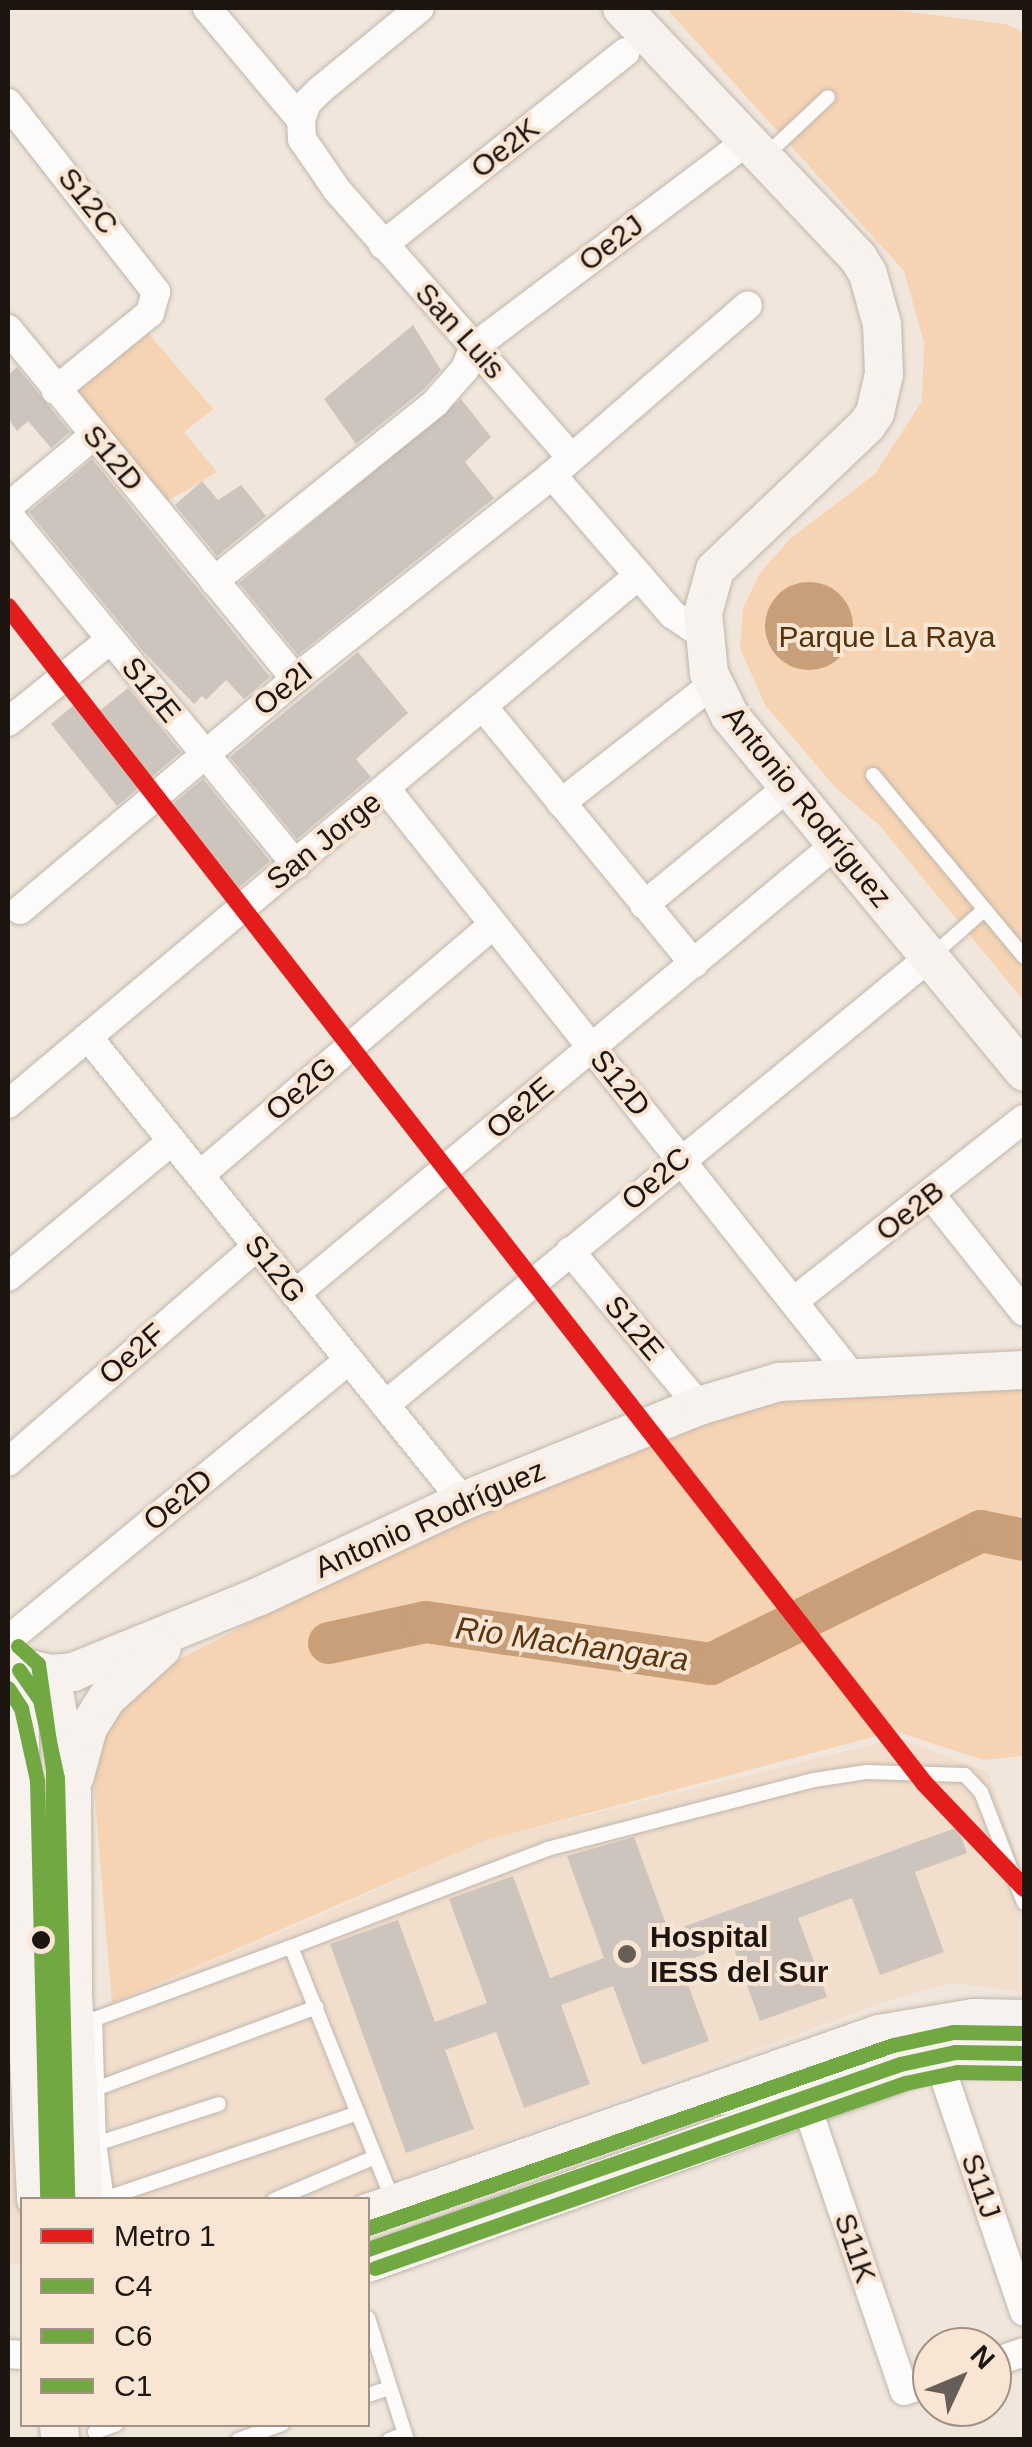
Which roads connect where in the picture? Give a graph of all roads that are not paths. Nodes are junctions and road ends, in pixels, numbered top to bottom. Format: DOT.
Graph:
graph roads {
  1 [pos="207,8"];
  2 [pos="420,8"];
  3 [pos="622,8"];
  4 [pos="626,52"];
  5 [pos="828,97"];
  6 [pos="8,103"];
  7 [pos="301,120"];
  8 [pos="756,148"];
  9 [pos="383,245"];
  10 [pos="748,305"];
  11 [pos="8,329"];
  12 [pos="474,347"];
  13 [pos="56,390"];
  14 [pos="94,435"];
  15 [pos="561,466"];
  16 [pos="8,510"];
  17 [pos="638,576"];
  18 [pos="214,580"];
  19 [pos="703,636"];
  20 [pos="110,640"];
  21 [pos="295,679"];
  22 [pos="713,684"];
  23 [pos="484,708"];
  24 [pos="8,722"];
  25 [pos="204,754"];
  26 [pos="874,776"];
  27 [pos="788,786"];
  28 [pos="387,790"];
  29 [pos="561,804"];
  30 [pos="836,844"];
  31 [pos="296,865"];
  32 [pos="644,905"];
  33 [pos="985,909"];
  34 [pos="20,910"];
  35 [pos="493,926"];
  36 [pos="930,956"];
  37 [pos="1024,957"];
  38 [pos="694,964"];
  39 [pos="88,1037"];
  40 [pos="593,1048"];
  41 [pos="1024,1072"];
  42 [pos="8,1104"];
  43 [pos="1024,1120"];
  44 [pos="172,1141"];
  45 [pos="681,1158"];
  46 [pos="200,1175"];
  47 [pos="931,1195"];
  48 [pos="256,1246"];
  49 [pos="570,1251"];
  50 [pos="8,1277"];
  51 [pos="295,1294"];
  52 [pos="794,1301"];
  53 [pos="1024,1312"];
  54 [pos="349,1360"];
  55 [pos="1024,1370"];
  56 [pos="853,1376"];
  57 [pos="385,1405"];
  58 [pos="699,1406"];
  59 [pos="8,1462"];
  60 [pos="463,1501"];
  61 [pos="192,1625"];
  62 [pos="21,1662"];
  63 [pos="72,1792"];
  64 [pos="1024,1903"];
  65 [pos="291,1947"];
  66 [pos="317,2007"];
  67 [pos="1024,2019"];
  68 [pos="85,2023"];
  69 [pos="1024,2037"];
  70 [pos="1024,2056"];
  71 [pos="938,2059"];
  72 [pos="98,2088"];
  73 [pos="219,2104"];
  74 [pos="806,2104"];
  75 [pos="358,2113"];
  76 [pos="99,2143"];
  77 [pos="373,2158"];
  78 [pos="39,2197"];
  79 [pos="39,2197"];
  80 [pos="68,2197"];
  81 [pos="99,2197"];
  82 [pos="99,2197"];
  83 [pos="105,2197"];
  84 [pos="281,2197"];
  85 [pos="376,2215"];
  86 [pos="370,2248"];
  87 [pos="370,2261"];
  88 [pos="1024,2312"];
  89 [pos="370,2335"];
  90 [pos="390,2388"];
  91 [pos="912,2388"];
  92 [pos="370,2395"];
  93 [pos="274,2427"];
  94 [pos="406,2436"];
  95 [pos="238,2440"];
  96 [pos="388,2440"];
  1 -- 7 [label="street, San Luis"];
  2 -- 7 [label="street"];
  3 -- 8 [label="street, Antonio Rodríguez"];
  4 -- 9 [label="street, Oe2K"];
  5 -- 8 [label="lane"];
  6 -- 13 [label="street, S12C"];
  7 -- 9 [label="street, San Luis"];
  8 -- 12 [label="street, Oe2J"];
  8 -- 19 [label="street, Antonio Rodríguez"];
  9 -- 12 [label="street, San Luis"];
  10 -- 15 [label="street, Oe2I"];
  11 -- 13 [label="street, S12D"];
  12 -- 15 [label="street, San Luis"];
  12 -- 18 [label="street"];
  13 -- 14 [label="street, S12D"];
  14 -- 16 [label="street"];
  14 -- 18 [label="street, S12D"];
  15 -- 17 [label="street, San Luis"];
  15 -- 21 [label="street, Oe2I"];
  16 -- 20 [label="street, S12E"];
  17 -- 19 [label="street, San Luis"];
  17 -- 23 [label="street, San Jorge"];
  18 -- 21 [label="street, S12D"];
  19 -- 22 [label="street, Antonio Rodríguez"];
  20 -- 24 [label="street"];
  20 -- 25 [label="street, S12E"];
  21 -- 25 [label="street, Oe2I"];
  22 -- 27 [label="street, Antonio Rodríguez"];
  22 -- 29 [label="street"];
  23 -- 28 [label="street, San Jorge"];
  23 -- 29 [label="street"];
  25 -- 31 [label="street, S12E"];
  25 -- 34 [label="street, Oe2I"];
  26 -- 33 [label="lane"];
  27 -- 30 [label="street, Antonio Rodríguez"];
  27 -- 32 [label="street"];
  28 -- 31 [label="street, San Jorge"];
  28 -- 35 [label="street, S12D"];
  29 -- 32 [label="street"];
  30 -- 36 [label="street, Antonio Rodríguez"];
  30 -- 38 [label="street, Oe2E"];
  31 -- 39 [label="street, San Jorge"];
  32 -- 38 [label="street"];
  33 -- 36 [label="lane"];
  33 -- 37 [label="lane"];
  35 -- 40 [label="street, S12D"];
  35 -- 46 [label="street, Oe2G"];
  36 -- 41 [label="street, Antonio Rodríguez"];
  36 -- 45 [label="street, Oe2C"];
  38 -- 40 [label="street, Oe2E"];
  39 -- 42 [label="street, San Jorge"];
  39 -- 44 [label="street, S12G"];
  40 -- 45 [label="street, S12D"];
  40 -- 51 [label="street, Oe2E"];
  43 -- 47 [label="street, Oe2B"];
  44 -- 46 [label="street, S12G"];
  44 -- 50 [label="street"];
  45 -- 49 [label="street, Oe2C"];
  45 -- 52 [label="street, S12D"];
  46 -- 48 [label="street, S12G"];
  47 -- 52 [label="street, Oe2B"];
  47 -- 53 [label="street"];
  48 -- 51 [label="street, S12G"];
  48 -- 59 [label="street, Oe2F"];
  49 -- 57 [label="street, Oe2C"];
  49 -- 58 [label="street, S12E"];
  51 -- 54 [label="street, S12G"];
  52 -- 56 [label="street, S12D"];
  54 -- 57 [label="street, S12G"];
  54 -- 62 [label="street, Oe2D"];
  55 -- 56 [label="street, Antonio Rodríguez"];
  56 -- 58 [label="street, Antonio Rodríguez"];
  57 -- 60 [label="street, S12G"];
  58 -- 60 [label="street, Antonio Rodríguez"];
  60 -- 61 [label="street, Antonio Rodríguez"];
  61 -- 62 [label="street, Antonio Rodríguez"];
  61 -- 63 [label="street, Antonio Rodríguez"];
  62 -- 63 [label="street"];
  62 -- 78 [label="street"];
  62 -- 79 [label="lane"];
  62 -- 80 [label="lane"];
  63 -- 68 [label="street"];
  64 -- 65 [label="lane"];
  65 -- 66 [label="lane"];
  65 -- 68 [label="lane"];
  66 -- 72 [label="lane"];
  66 -- 75 [label="lane"];
  67 -- 85 [label="street"];
  68 -- 72 [label="lane"];
  68 -- 81 [label="street"];
  69 -- 85 [label="lane"];
  70 -- 71 [label="street"];
  70 -- 86 [label="lane"];
  71 -- 74 [label="street"];
  71 -- 88 [label="street, S11J"];
  72 -- 76 [label="lane"];
  73 -- 76 [label="lane"];
  74 -- 87 [label="street"];
  74 -- 91 [label="street, S11K"];
  75 -- 77 [label="lane"];
  75 -- 83 [label="lane"];
  76 -- 82 [label="lane"];
  77 -- 84 [label="lane"];
  77 -- 85 [label="lane"];
  89 -- 90 [label="lane"];
  90 -- 92 [label="lane"];
  90 -- 94 [label="lane"];
  93 -- 95 [label="lane"];
  94 -- 96 [label="lane"];
}
